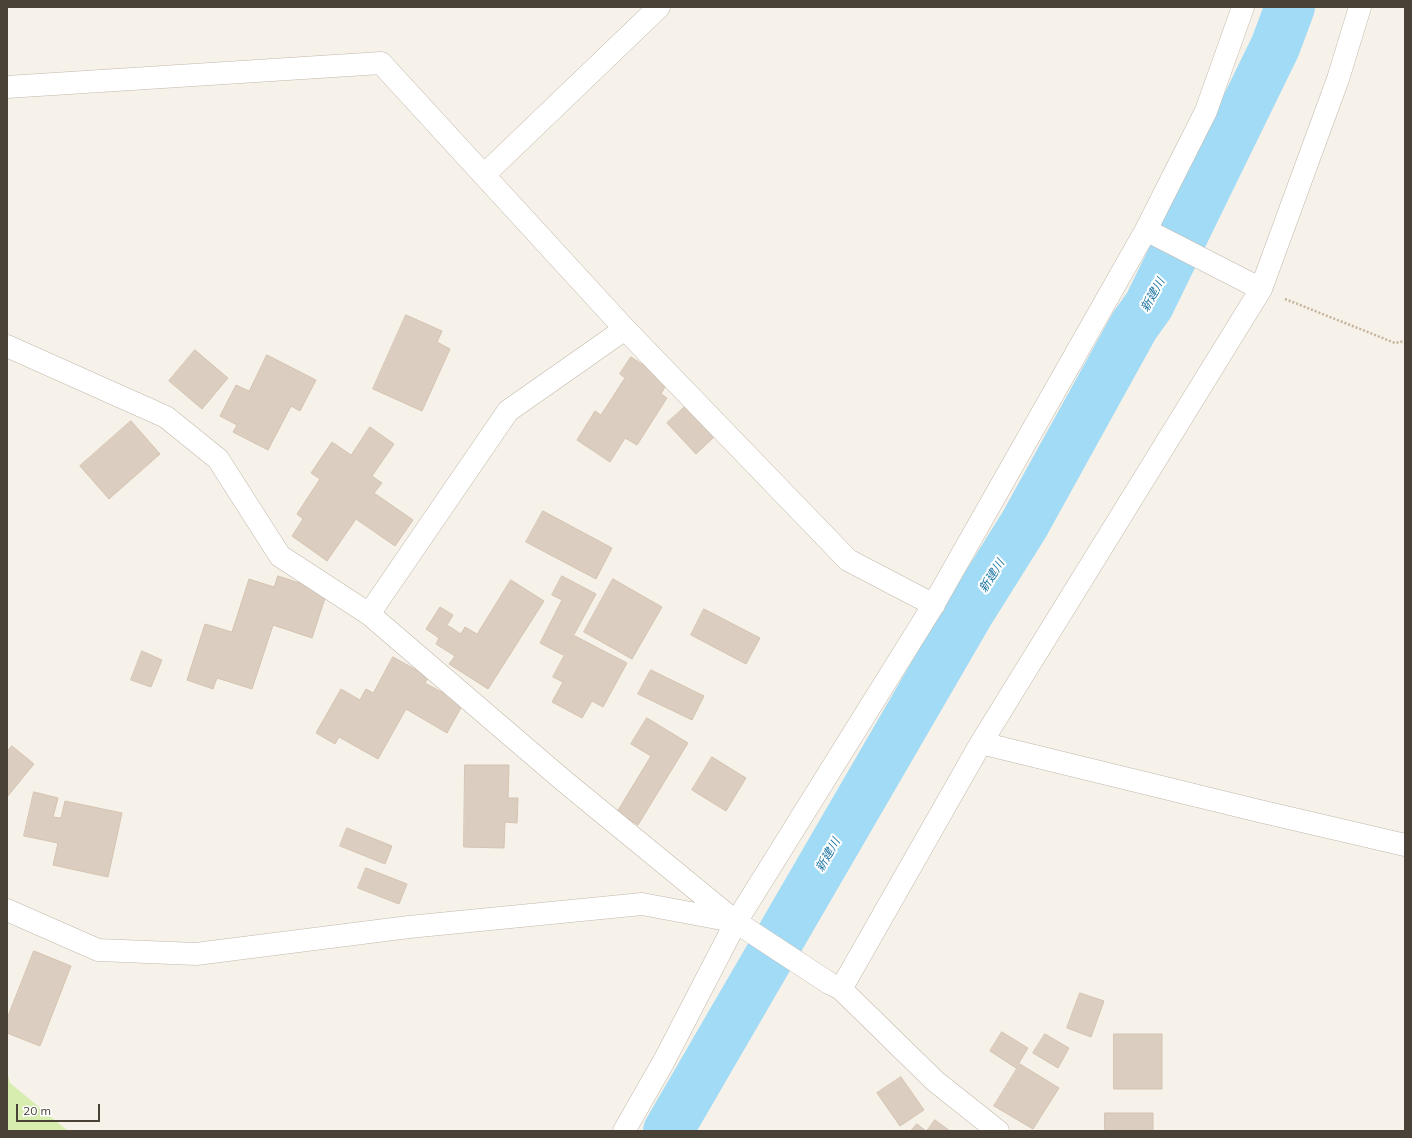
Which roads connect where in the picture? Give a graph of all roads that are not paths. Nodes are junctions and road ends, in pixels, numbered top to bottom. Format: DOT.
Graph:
graph roads {
  1 [pos="659,7"];
  2 [pos="1243,7"];
  3 [pos="1360,7"];
  4 [pos="7,87"];
  5 [pos="484,175"];
  6 [pos="1153,234"];
  7 [pos="1261,289"];
  8 [pos="625,329"];
  9 [pos="7,346"];
  10 [pos="934,605"];
  11 [pos="369,614"];
  12 [pos="981,743"];
  13 [pos="1405,845"];
  14 [pos="7,910"];
  15 [pos="742,926"];
  16 [pos="835,986"];
  17 [pos="624,1131"];
  18 [pos="998,1131"];
  1 -- 5 [label="street"];
  2 -- 6 [label="street"];
  3 -- 7 [label="street"];
  4 -- 5 [label="street"];
  5 -- 8 [label="street"];
  6 -- 7 [label="street"];
  6 -- 10 [label="street"];
  7 -- 12 [label="street"];
  8 -- 10 [label="street"];
  8 -- 11 [label="street"];
  9 -- 11 [label="street"];
  10 -- 15 [label="street"];
  11 -- 15 [label="street"];
  12 -- 13 [label="street"];
  12 -- 16 [label="street"];
  14 -- 15 [label="street"];
  15 -- 16 [label="street"];
  15 -- 17 [label="street"];
  16 -- 18 [label="street"];
}
